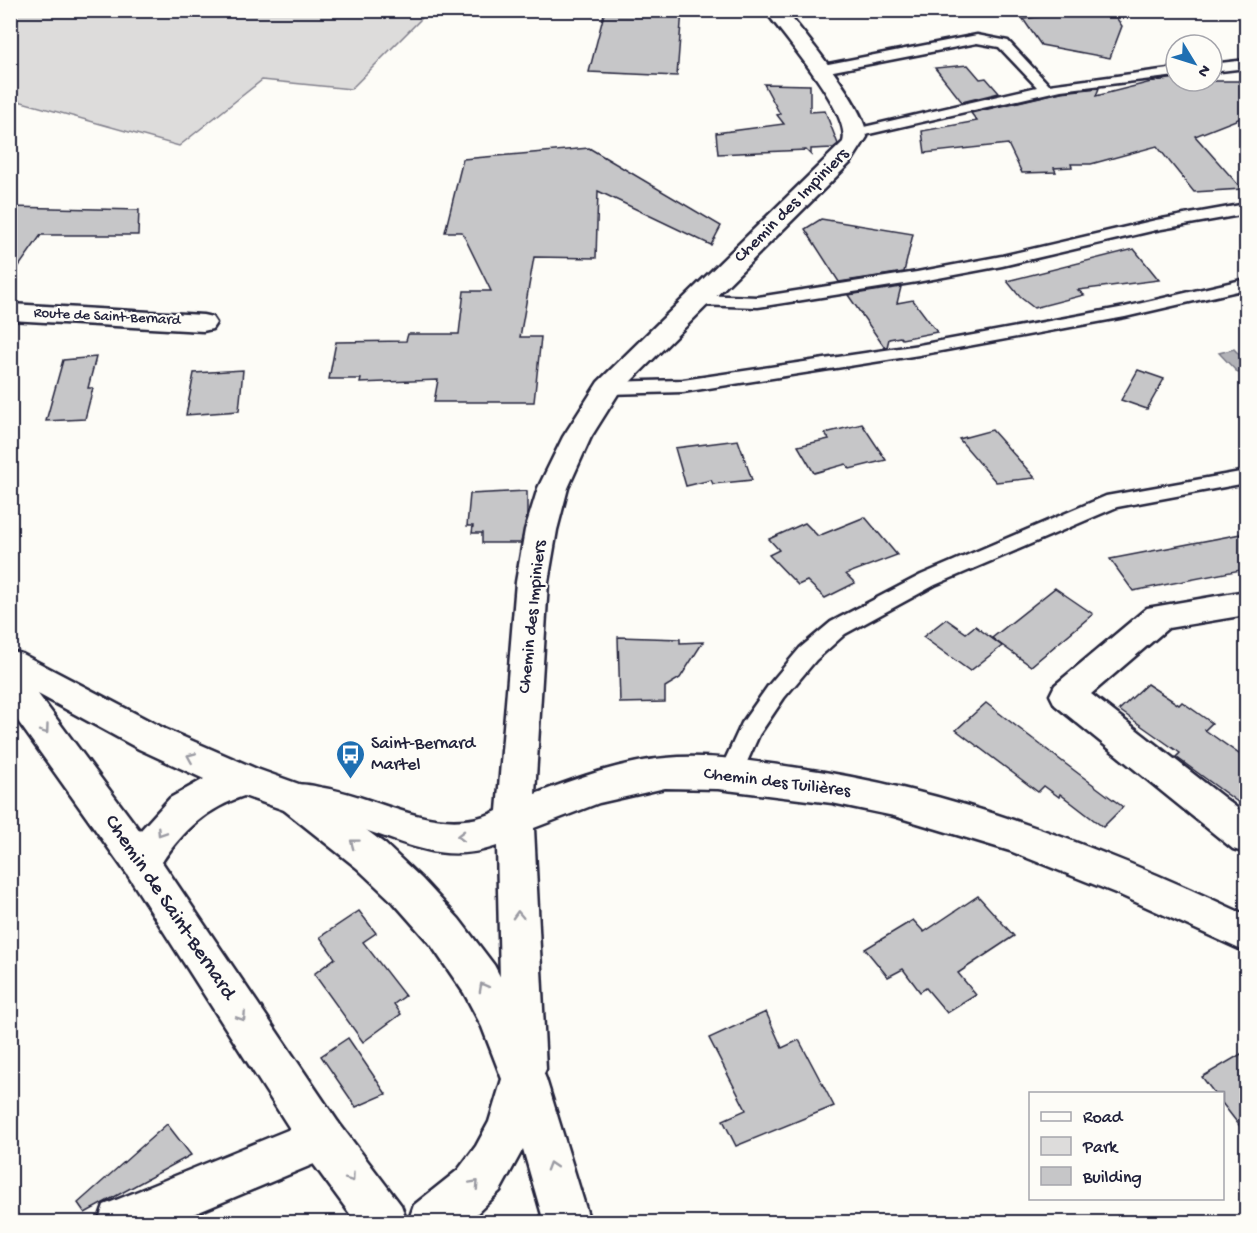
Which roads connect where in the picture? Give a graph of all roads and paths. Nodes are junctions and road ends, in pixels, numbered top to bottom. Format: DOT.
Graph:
graph roads {
  1 [pos="774,10"];
  2 [pos="1246,64"];
  3 [pos="1224,67"];
  4 [pos="818,70"];
  5 [pos="1164,74"];
  6 [pos="1046,90"];
  7 [pos="856,133"];
  8 [pos="1246,209"];
  9 [pos="1246,284"];
  10 [pos="696,300"];
  11 [pos="10,312"];
  12 [pos="203,323"];
  13 [pos="608,388"];
  14 [pos="1246,477"];
  15 [pos="1246,603"];
  16 [pos="10,663"];
  17 [pos="10,683"];
  18 [pos="730,775"];
  19 [pos="244,780"];
  20 [pos="297,800"];
  21 [pos="515,818"];
  22 [pos="1246,837"];
  23 [pos="141,862"];
  24 [pos="1246,934"];
  25 [pos="524,1078"];
  26 [pos="322,1138"];
  27 [pos="122,1222"];
  28 [pos="384,1222"];
  29 [pos="431,1222"];
  30 [pos="567,1222"];
  1 -- 4 [label="street, Chemin des Impiniers"];
  2 -- 3 [label="lane"];
  4 -- 6 [label="lane"];
  4 -- 7 [label="street, Chemin des Impiniers"];
  5 -- 6 [label="lane"];
  6 -- 7 [label="lane"];
  7 -- 10 [label="street, Chemin des Impiniers"];
  8 -- 10 [label="lane"];
  9 -- 13 [label="lane"];
  10 -- 13 [label="street, Chemin des Impiniers"];
  11 -- 12 [label="street, Route de Saint-Bernard"];
  13 -- 21 [label="street, Chemin des Impiniers"];
  14 -- 18 [label="lane"];
  15 -- 22 [label="street"];
  19 -- 16 [label="street, one-way"];
  17 -- 23 [label="street, Chemin de Saint-Bernard, one-way"];
  18 -- 21 [label="street, Chemin des Tuilières"];
  18 -- 24 [label="street, Chemin des Tuilières"];
  19 -- 20 [label="street"];
  19 -- 23 [label="street, one-way"];
  21 -- 20 [label="street, Chemin des Tuilières, one-way"];
  25 -- 20 [label="street, one-way"];
  25 -- 21 [label="street, Chemin des Impiniers, one-way"];
  23 -- 26 [label="street, Chemin de Saint-Bernard, one-way"];
  29 -- 25 [label="street, one-way"];
  30 -- 25 [label="street, one-way"];
  26 -- 27 [label="street"];
  26 -- 28 [label="street, Chemin de Saint-Bernard, one-way"];
}
